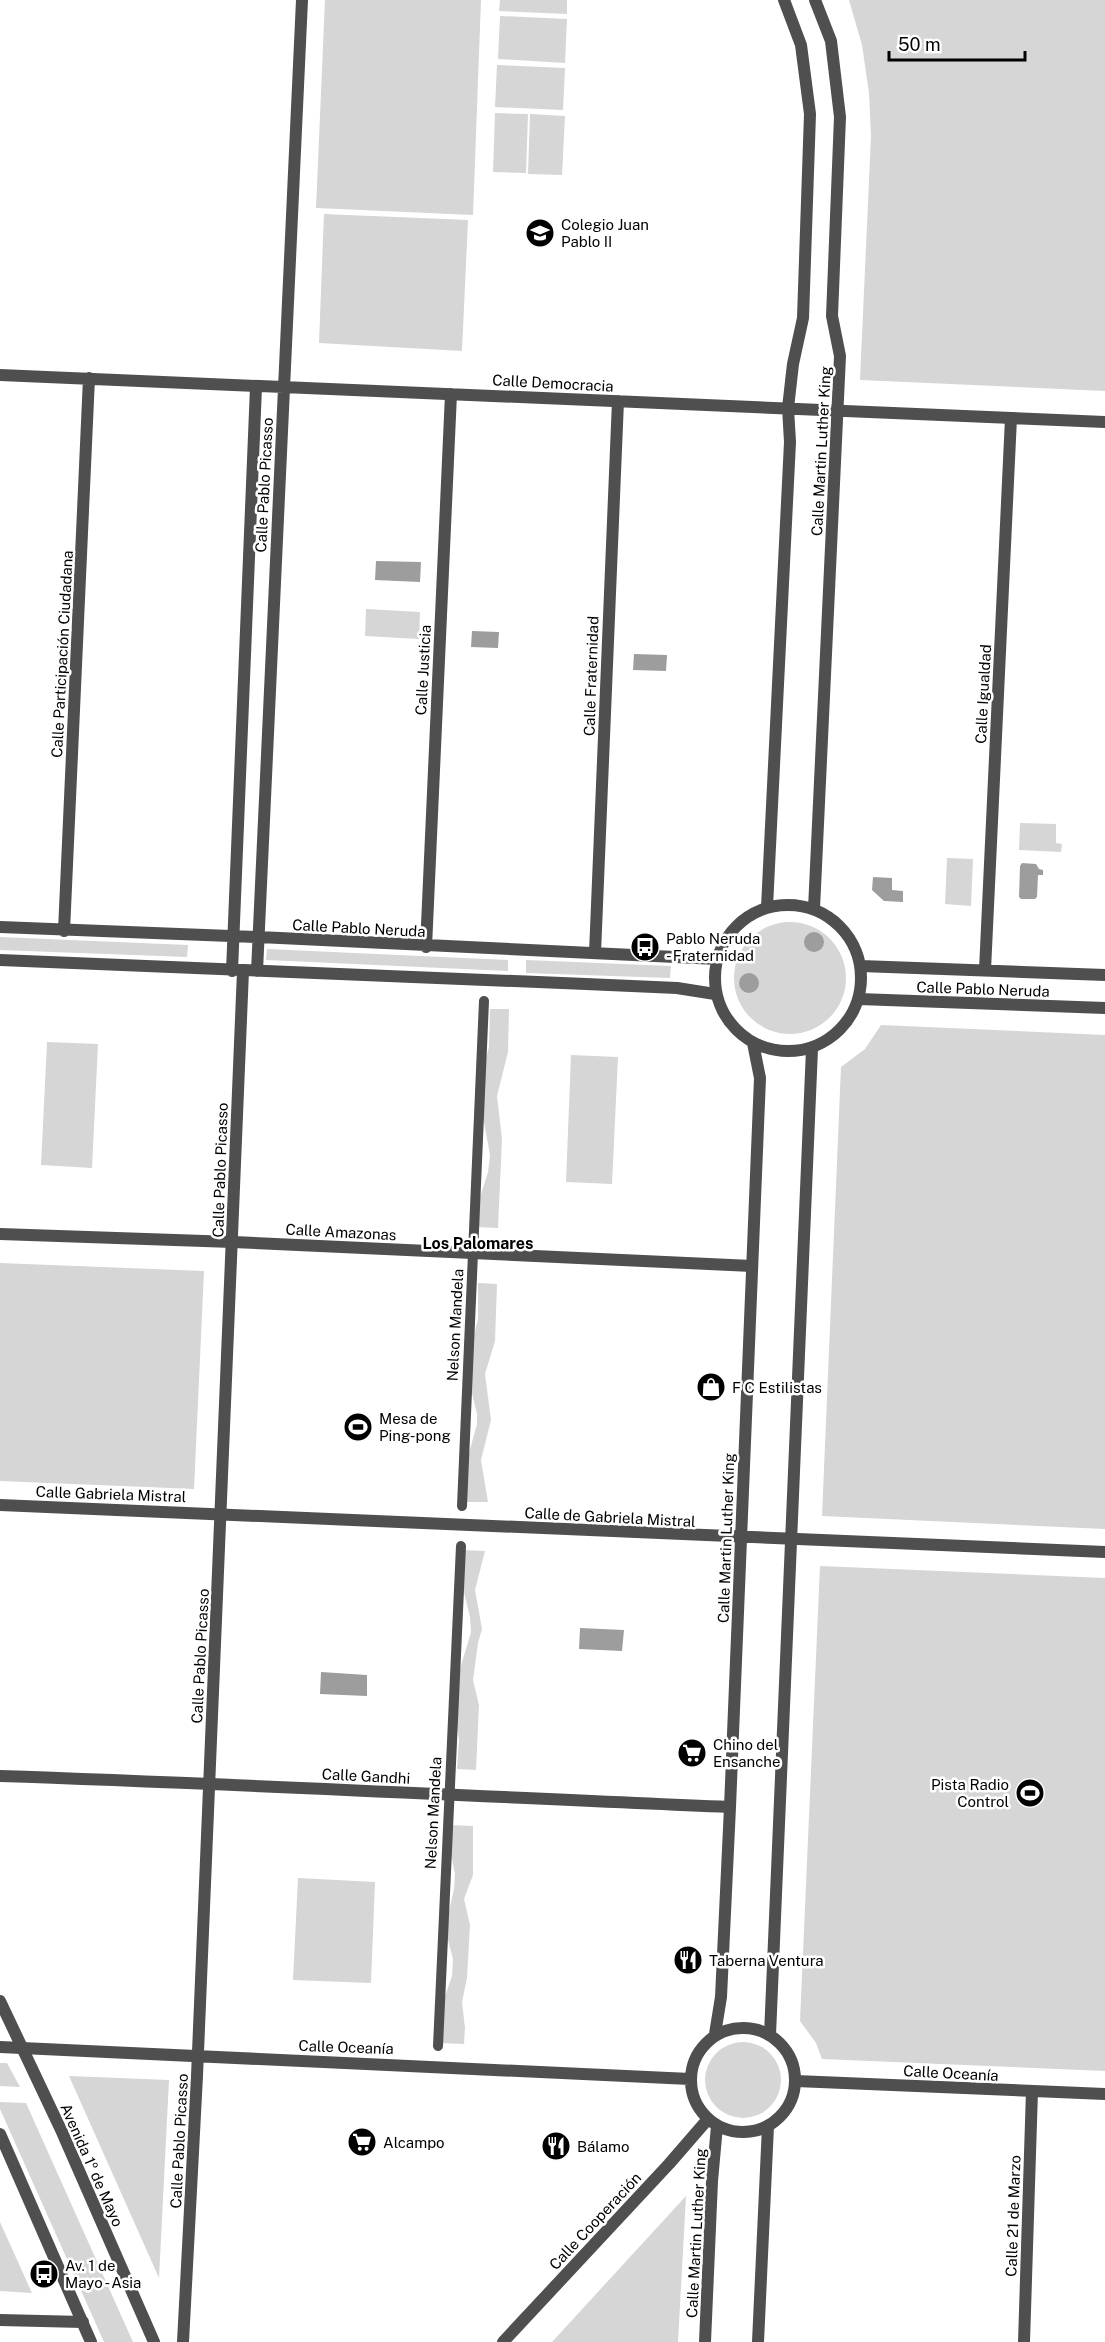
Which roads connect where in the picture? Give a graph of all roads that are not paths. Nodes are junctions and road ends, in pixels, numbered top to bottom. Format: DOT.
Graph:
graph roads {
  1 [pos="302,0"];
  2 [pos="784,0"];
  3 [pos="814,0"];
  4 [pos="0,375"];
  5 [pos="89,378"];
  6 [pos="256,387"];
  7 [pos="283,387"];
  8 [pos="451,394"];
  9 [pos="618,401"];
  10 [pos="788,408"];
  11 [pos="838,410"];
  12 [pos="1011,418"];
  13 [pos="1105,422"];
  14 [pos="767,908"];
  15 [pos="814,909"];
  16 [pos="0,927"];
  17 [pos="64,931"];
  18 [pos="234,936"];
  19 [pos="259,937"];
  20 [pos="426,947"];
  21 [pos="595,953"];
  22 [pos="717,959"];
  23 [pos="0,960"];
  24 [pos="861,966"];
  25 [pos="985,970"];
  26 [pos="238,971"];
  27 [pos="257,971"];
  28 [pos="1105,975"];
  29 [pos="715,994"];
  30 [pos="859,999"];
  31 [pos="484,1001"];
  32 [pos="1105,1008"];
  33 [pos="753,1043"];
  34 [pos="812,1049"];
  35 [pos="0,1234"];
  36 [pos="232,1242"];
  37 [pos="473,1252"];
  38 [pos="752,1266"];
  39 [pos="0,1505"];
  40 [pos="462,1506"];
  41 [pos="221,1513"];
  42 [pos="741,1538"];
  43 [pos="791,1539"];
  44 [pos="460,1546"];
  45 [pos="1105,1552"];
  46 [pos="0,1776"];
  47 [pos="209,1783"];
  48 [pos="450,1796"];
  49 [pos="730,1807"];
  50 [pos="0,2001"];
  51 [pos="714,2034"];
  52 [pos="770,2034"];
  53 [pos="438,2046"];
  54 [pos="0,2047"];
  55 [pos="22,2048"];
  56 [pos="198,2056"];
  57 [pos="690,2079"];
  58 [pos="796,2081"];
  59 [pos="1032,2091"];
  60 [pos="1105,2094"];
  61 [pos="712,2123"];
  62 [pos="768,2126"];
  63 [pos="0,2134"];
  64 [pos="0,2320"];
  65 [pos="83,2322"];
  66 [pos="91,2342"];
  67 [pos="154,2342"];
  68 [pos="183,2342"];
  69 [pos="503,2342"];
  70 [pos="705,2342"];
  71 [pos="758,2342"];
  72 [pos="1024,2342"];
  1 -- 7 [label="street, Calle Pablo Picasso"];
  2 -- 10 [label="street, Calle Martin Luther King"];
  3 -- 11 [label="street, Calle Martin Luther King"];
  4 -- 5 [label="street, Calle Democracia"];
  5 -- 6 [label="street, Calle Democracia"];
  5 -- 17 [label="street, Calle Participación Ciudadana"];
  6 -- 7 [label="street, Calle Democracia"];
  6 -- 18 [label="street, Calle Pablo Picasso"];
  7 -- 8 [label="street, Calle Democracia"];
  7 -- 19 [label="street, Calle Pablo Picasso"];
  8 -- 9 [label="street, Calle Democracia"];
  8 -- 20 [label="street, Calle Justicia"];
  9 -- 10 [label="street, Calle Democracia"];
  9 -- 21 [label="street, Calle Fraternidad"];
  10 -- 11 [label="street, Calle Democracia"];
  10 -- 14 [label="street, Calle Martin Luther King"];
  11 -- 12 [label="street, Calle Democracia"];
  11 -- 15 [label="street, Calle Martin Luther King"];
  12 -- 13 [label="street, Calle Democracia"];
  12 -- 25 [label="street, Calle Igualdad"];
  14 -- 15 [label="street"];
  14 -- 22 [label="street"];
  15 -- 24 [label="street"];
  16 -- 17 [label="street, Calle Pablo Neruda"];
  17 -- 18 [label="street, Calle Pablo Neruda"];
  18 -- 19 [label="street, Calle Pablo Neruda"];
  18 -- 26 [label="street, Calle Pablo Picasso"];
  19 -- 20 [label="street, Calle Pablo Neruda"];
  19 -- 27 [label="street, Calle Pablo Picasso"];
  20 -- 21 [label="street, Calle Pablo Neruda"];
  21 -- 22 [label="street, Calle Pablo Neruda"];
  22 -- 29 [label="street"];
  23 -- 26 [label="street"];
  24 -- 25 [label="street, Calle Pablo Neruda"];
  24 -- 30 [label="street"];
  25 -- 28 [label="street, Calle Pablo Neruda"];
  26 -- 27 [label="street"];
  26 -- 36 [label="street, Calle Pablo Picasso"];
  27 -- 29 [label="street"];
  29 -- 33 [label="street"];
  30 -- 32 [label="street, Calle Pablo Neruda"];
  30 -- 34 [label="street"];
  31 -- 37 [label="street, Nelson Mandela"];
  33 -- 34 [label="street"];
  33 -- 38 [label="street, Calle Martin Luther King"];
  34 -- 43 [label="street"];
  35 -- 36 [label="street, Calle Amazonas"];
  36 -- 37 [label="street, Calle Amazonas"];
  36 -- 41 [label="street, Calle Pablo Picasso"];
  37 -- 38 [label="street, Calle Amazonas"];
  37 -- 40 [label="street, Nelson Mandela"];
  38 -- 42 [label="street, Calle Martin Luther King"];
  39 -- 41 [label="street, Calle Gabriela Mistral"];
  41 -- 42 [label="street, Calle de Gabriela Mistral"];
  41 -- 47 [label="street, Calle Pablo Picasso"];
  42 -- 43 [label="street, Calle de Gabriela Mistral"];
  42 -- 49 [label="street, Calle Martin Luther King"];
  43 -- 45 [label="street, Calle de Gabriela Mistral"];
  43 -- 52 [label="street"];
  44 -- 48 [label="street, Nelson Mandela"];
  46 -- 47 [label="street, Calle Gandhi"];
  47 -- 48 [label="street, Calle Gandhi"];
  47 -- 56 [label="street, Calle Pablo Picasso"];
  48 -- 49 [label="street, Calle Gandhi"];
  48 -- 53 [label="street, Nelson Mandela"];
  49 -- 51 [label="street, Calle Martin Luther King"];
  50 -- 55 [label="street, Avenida 1º de Mayo"];
  51 -- 52 [label="street"];
  51 -- 57 [label="street"];
  52 -- 58 [label="street"];
  54 -- 55 [label="street, Calle Oceanía"];
  55 -- 56 [label="street, Calle Oceanía"];
  55 -- 67 [label="street, Avenida 1º de Mayo"];
  56 -- 57 [label="street, Calle Oceanía"];
  56 -- 68 [label="street, Calle Pablo Picasso"];
  57 -- 61 [label="street"];
  58 -- 59 [label="street, Calle Oceanía"];
  58 -- 62 [label="street"];
  59 -- 60 [label="street, Calle Oceanía"];
  59 -- 72 [label="street, Calle 21 de Marzo"];
  61 -- 62 [label="street"];
  61 -- 69 [label="street, Calle Cooperación"];
  61 -- 70 [label="street, Calle Martin Luther King"];
  62 -- 71 [label="street"];
  63 -- 65 [label="street"];
  64 -- 65 [label="street"];
  65 -- 66 [label="street"];
}
